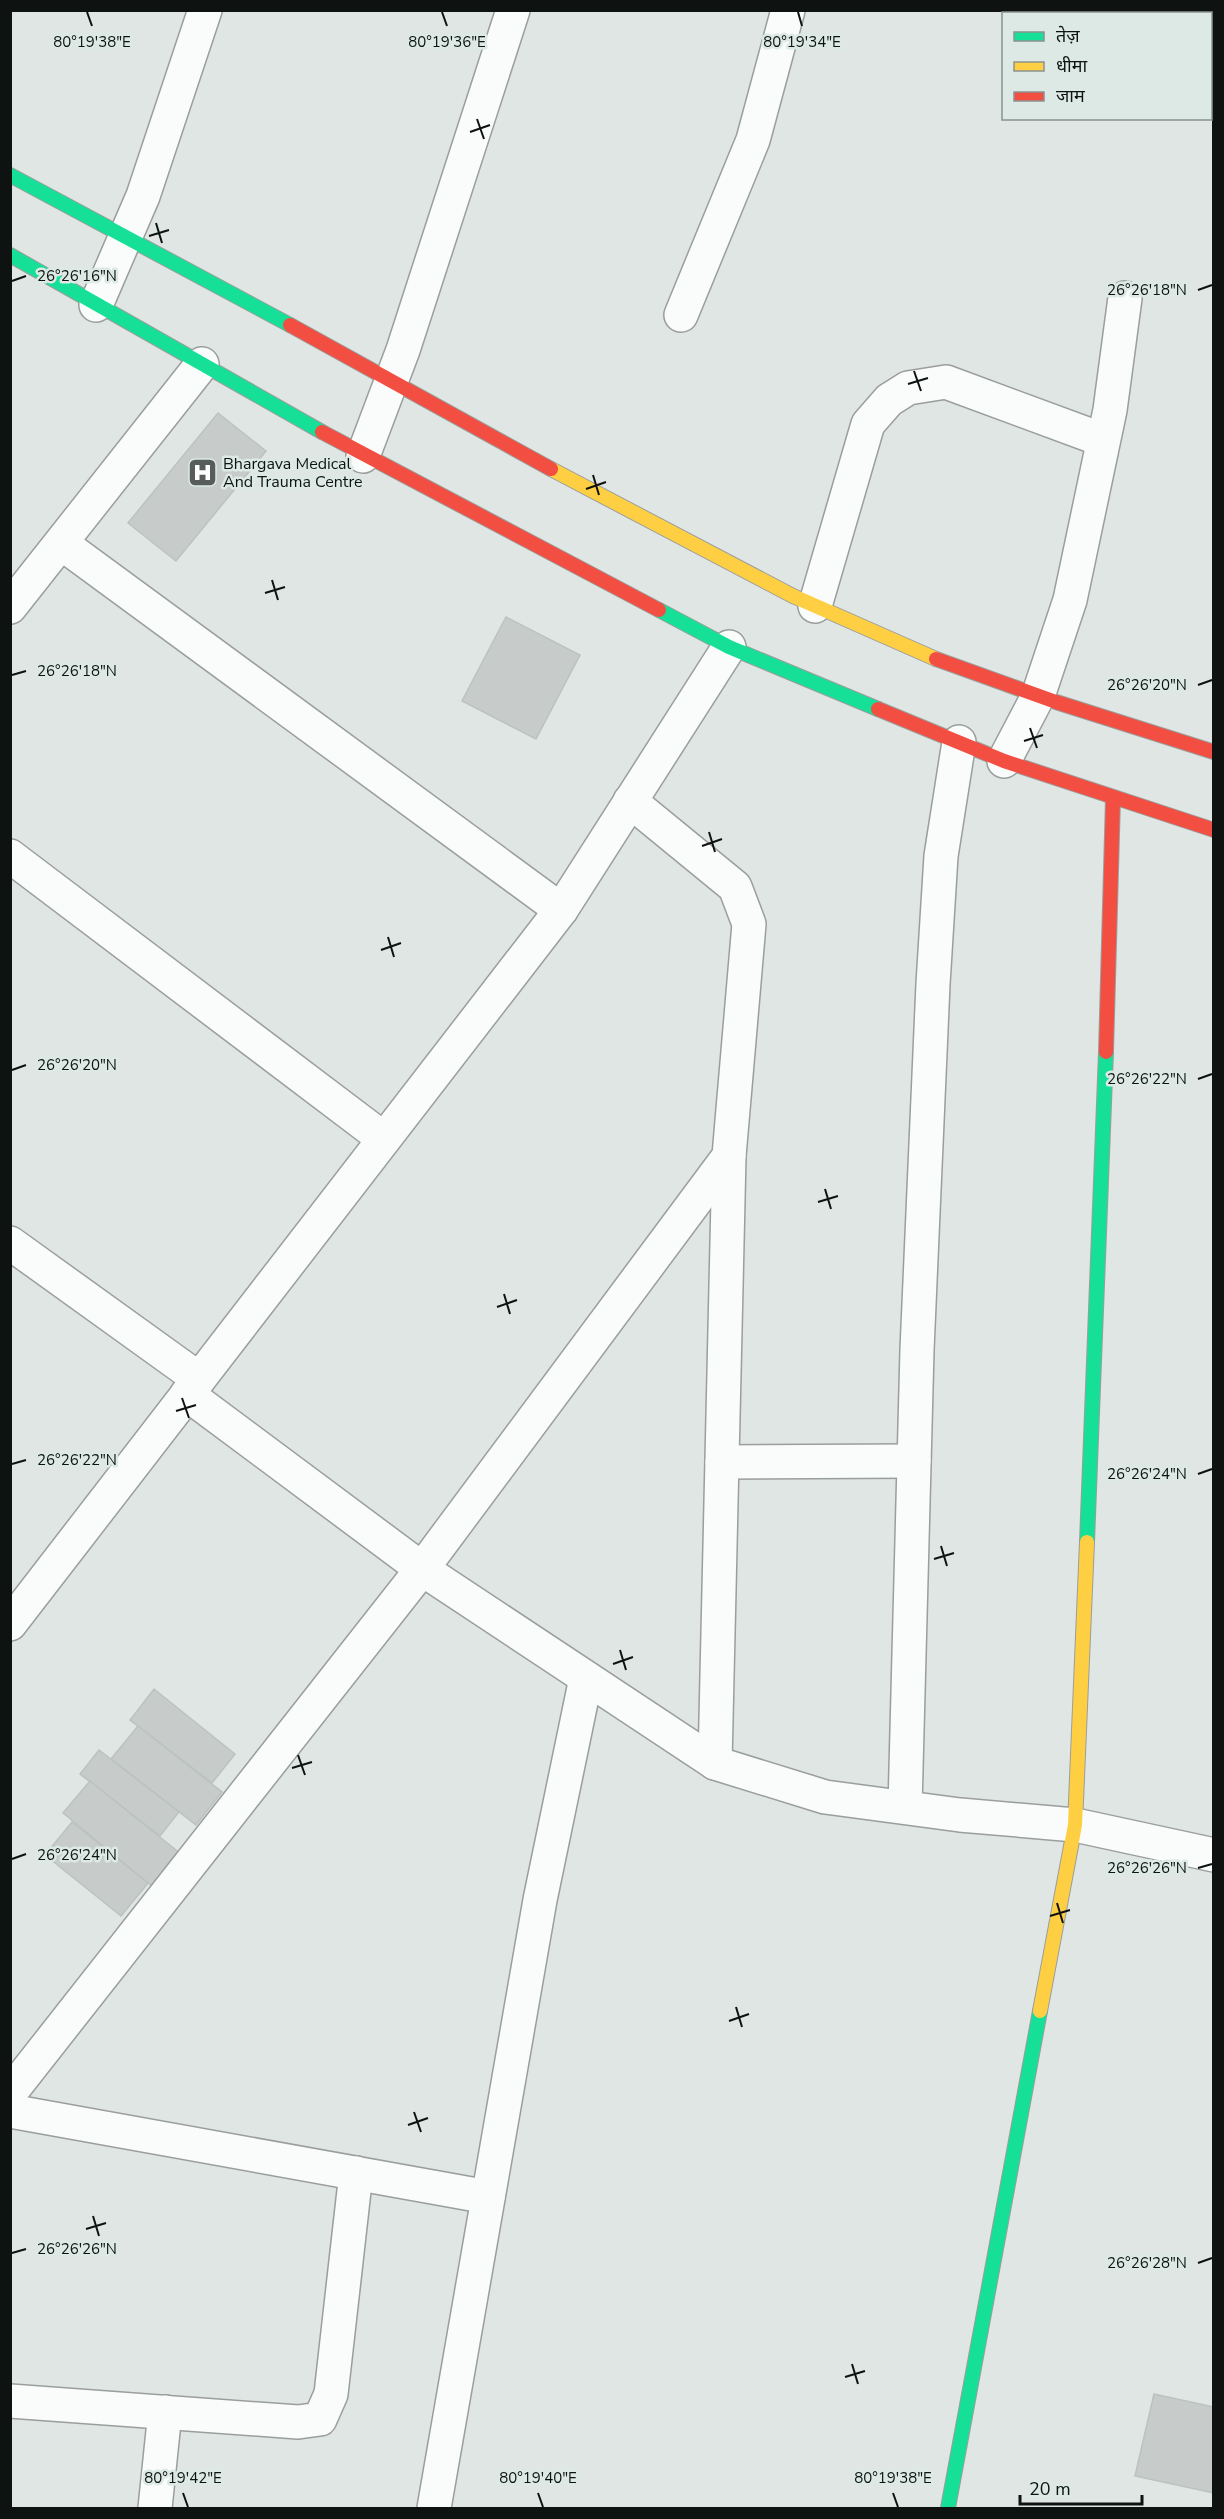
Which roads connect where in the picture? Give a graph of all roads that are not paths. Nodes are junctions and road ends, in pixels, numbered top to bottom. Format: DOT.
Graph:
graph roads {
  1 [pos="205,10"];
  2 [pos="513,10"];
  3 [pos="788,10"];
  4 [pos="10,175"];
  5 [pos="126,236"];
  6 [pos="10,255"];
  7 [pos="1125,298"];
  8 [pos="96,305"];
  9 [pos="681,315"];
  10 [pos="202,364"];
  11 [pos="392,380"];
  12 [pos="1103,441"];
  13 [pos="363,456"];
  14 [pos="61,543"];
  15 [pos="815,606"];
  16 [pos="10,607"];
  17 [pos="729,647"];
  18 [pos="1038,696"];
  19 [pos="959,742"];
  20 [pos="1214,752"];
  21 [pos="1004,761"];
  22 [pos="1113,798"];
  23 [pos="630,801"];
  24 [pos="1214,830"];
  25 [pos="10,856"];
  26 [pos="561,910"];
  27 [pos="384,1139"];
  28 [pos="729,1156"];
  29 [pos="10,1243"];
  30 [pos="193,1387"];
  31 [pos="914,1461"];
  32 [pos="722,1462"];
  33 [pos="422,1569"];
  34 [pos="10,1624"];
  35 [pos="586,1678"];
  36 [pos="715,1763"];
  37 [pos="905,1808"];
  38 [pos="1075,1825"];
  39 [pos="1214,1856"];
  40 [pos="10,2093"];
  41 [pos="10,2111"];
  42 [pos="356,2173"];
  43 [pos="488,2197"];
  44 [pos="10,2401"];
  45 [pos="165,2412"];
  46 [pos="155,2508"];
  47 [pos="434,2508"];
  48 [pos="948,2508"];
  1 -- 5 [label="street"];
  2 -- 11 [label="street"];
  3 -- 9 [label="street"];
  4 -- 5 [label="street"];
  5 -- 8 [label="street"];
  5 -- 11 [label="street"];
  6 -- 8 [label="street"];
  7 -- 12 [label="street"];
  8 -- 10 [label="street"];
  10 -- 13 [label="street"];
  10 -- 14 [label="street"];
  11 -- 13 [label="street"];
  11 -- 15 [label="street"];
  12 -- 15 [label="street"];
  12 -- 18 [label="street"];
  13 -- 17 [label="street"];
  14 -- 16 [label="street"];
  14 -- 26 [label="street"];
  15 -- 18 [label="street"];
  17 -- 19 [label="street"];
  17 -- 23 [label="street"];
  18 -- 20 [label="street"];
  18 -- 21 [label="street"];
  19 -- 21 [label="street"];
  19 -- 31 [label="street"];
  21 -- 22 [label="street"];
  22 -- 24 [label="street"];
  22 -- 38 [label="street"];
  23 -- 26 [label="street"];
  23 -- 28 [label="street"];
  25 -- 27 [label="street"];
  26 -- 27 [label="street"];
  27 -- 30 [label="street"];
  28 -- 32 [label="street"];
  28 -- 33 [label="street"];
  29 -- 30 [label="street"];
  30 -- 33 [label="street"];
  30 -- 34 [label="street"];
  31 -- 32 [label="street"];
  31 -- 37 [label="street"];
  32 -- 36 [label="street"];
  33 -- 35 [label="street"];
  33 -- 40 [label="street"];
  35 -- 36 [label="street"];
  35 -- 43 [label="street"];
  36 -- 37 [label="street"];
  37 -- 38 [label="street"];
  38 -- 39 [label="street"];
  38 -- 48 [label="street"];
  41 -- 42 [label="street"];
  42 -- 43 [label="street"];
  42 -- 45 [label="street"];
  43 -- 47 [label="street"];
  44 -- 45 [label="street"];
  45 -- 46 [label="street"];
}
